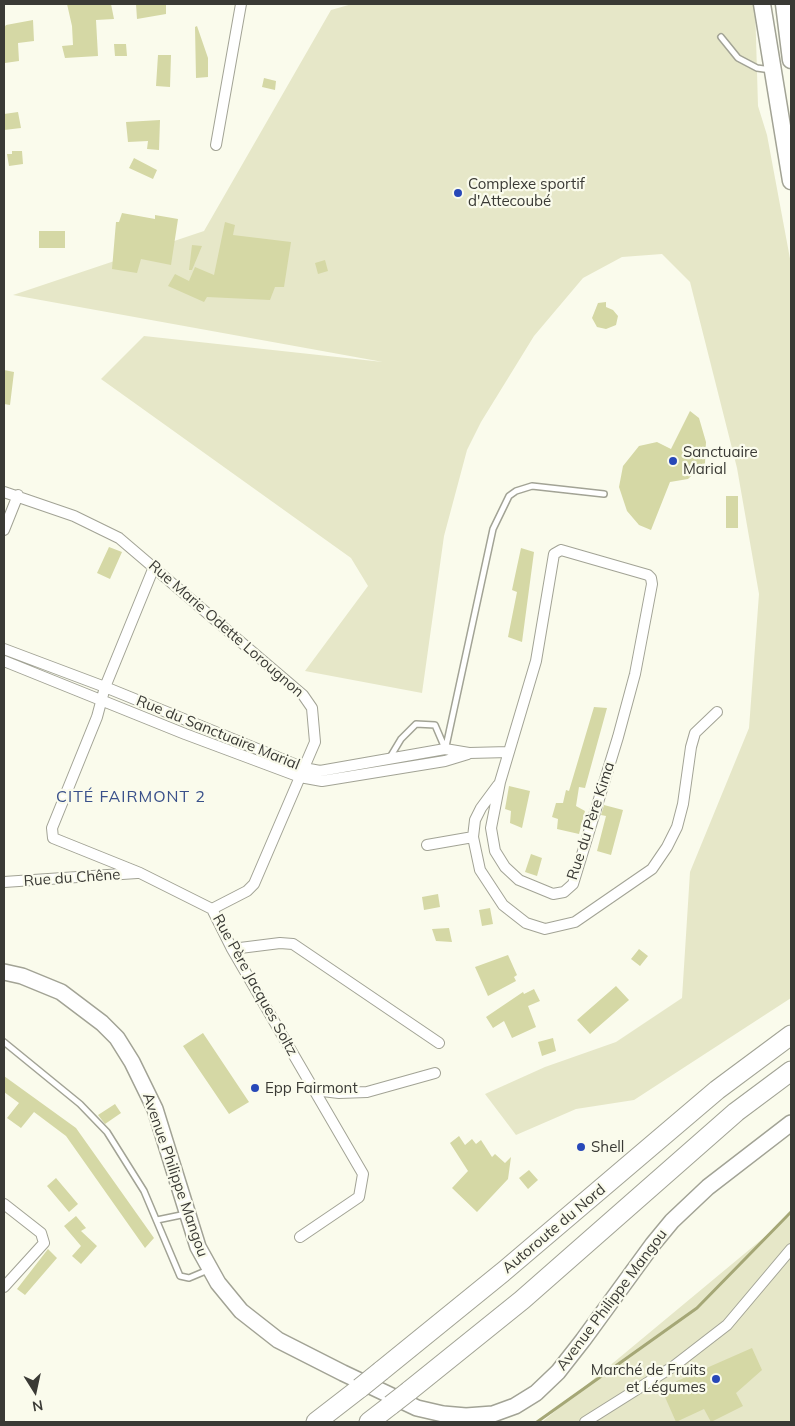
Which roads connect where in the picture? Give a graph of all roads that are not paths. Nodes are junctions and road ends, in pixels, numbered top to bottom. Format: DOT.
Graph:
graph roads {
  1 [pos="241,4"];
  2 [pos="762,4"];
  3 [pos="784,4"];
  4 [pos="721,37"];
  5 [pos="791,51"];
  6 [pos="771,70"];
  7 [pos="216,145"];
  8 [pos="791,181"];
  9 [pos="4,492"];
  10 [pos="604,494"];
  11 [pos="18,495"];
  12 [pos="4,530"];
  13 [pos="154,567"];
  14 [pos="4,649"];
  15 [pos="4,661"];
  16 [pos="105,687"];
  17 [pos="101,700"];
  18 [pos="717,712"];
  19 [pos="191,722"];
  20 [pos="185,734"];
  21 [pos="445,749"];
  22 [pos="509,752"];
  23 [pos="469,753"];
  24 [pos="389,759"];
  25 [pos="445,761"];
  26 [pos="302,772"];
  27 [pos="500,782"];
  28 [pos="473,837"];
  29 [pos="427,845"];
  30 [pos="140,873"];
  31 [pos="4,882"];
  32 [pos="212,909"];
  33 [pos="232,949"];
  34 [pos="4,972"];
  35 [pos="788,1036"];
  36 [pos="4,1042"];
  37 [pos="439,1043"];
  38 [pos="791,1071"];
  39 [pos="435,1073"];
  40 [pos="314,1090"];
  41 [pos="791,1123"];
  42 [pos="4,1204"];
  43 [pos="188,1214"];
  44 [pos="157,1220"];
  45 [pos="300,1237"];
  46 [pos="791,1249"];
  47 [pos="210,1270"];
  48 [pos="4,1287"];
  49 [pos="316,1422"];
  50 [pos="369,1422"];
  51 [pos="585,1422"];
  1 -- 7 [label="street"];
  2 -- 6 [label="main road"];
  3 -- 5 [label="main road"];
  4 -- 6 [label="lane"];
  6 -- 8 [label="main road"];
  9 -- 11 [label="street, Rue Marie Odette Lorougnon"];
  10 -- 21 [label="lane"];
  11 -- 12 [label="street"];
  11 -- 13 [label="street, Rue Marie Odette Lorougnon"];
  13 -- 16 [label="street, Rue Père Jacques Soltz"];
  13 -- 26 [label="street, Rue Marie Odette Lorougnon"];
  14 -- 16 [label="street, Rue du Sanctuaire Marial"];
  15 -- 17 [label="street, Rue du Sanctuaire Marial"];
  16 -- 17 [label="street, Rue Père Jacques Soltz"];
  16 -- 19 [label="street, Rue du Sanctuaire Marial"];
  17 -- 20 [label="street, Rue du Sanctuaire Marial"];
  17 -- 30 [label="street, Rue Père Jacques Soltz"];
  18 -- 28 [label="street"];
  19 -- 20 [label="street"];
  19 -- 26 [label="street, Rue du Sanctuaire Marial"];
  20 -- 26 [label="street, Rue du Sanctuaire Marial"];
  21 -- 23 [label="street, Rue du Sanctuaire Marial"];
  21 -- 24 [label="street, Rue du Sanctuaire Marial"];
  21 -- 24 [label="lane"];
  21 -- 25 [label="lane"];
  22 -- 23 [label="street, Rue du Sanctuaire Marial"];
  22 -- 27 [label="street, Rue du Père Kima"];
  22 -- 27 [label="street, Rue du Père Kima"];
  23 -- 25 [label="street, Rue du Sanctuaire Marial"];
  24 -- 26 [label="street, Rue du Sanctuaire Marial"];
  25 -- 26 [label="street, Rue du Sanctuaire Marial"];
  26 -- 32 [label="street, Rue Marie Odette Lorougnon"];
  27 -- 28 [label="street"];
  28 -- 29 [label="street"];
  30 -- 31 [label="street, Rue du Chêne"];
  30 -- 32 [label="street, Rue Père Jacques Soltz"];
  32 -- 33 [label="street, Rue Père Jacques Soltz"];
  33 -- 37 [label="street"];
  33 -- 40 [label="street, Rue Père Jacques Soltz"];
  34 -- 43 [label="street, Avenue Philippe Mangou"];
  35 -- 49 [label="highway, Autoroute du Nord, bridge"];
  36 -- 44 [label="lane"];
  38 -- 50 [label="highway, Autoroute du Nord, bridge"];
  39 -- 40 [label="street"];
  40 -- 45 [label="street, Rue Père Jacques Soltz"];
  41 -- 47 [label="street, Avenue Philippe Mangou"];
  42 -- 48 [label="street"];
  43 -- 44 [label="lane"];
  43 -- 47 [label="street, Avenue Philippe Mangou"];
  44 -- 47 [label="lane"];
  46 -- 51 [label="street"];
}
